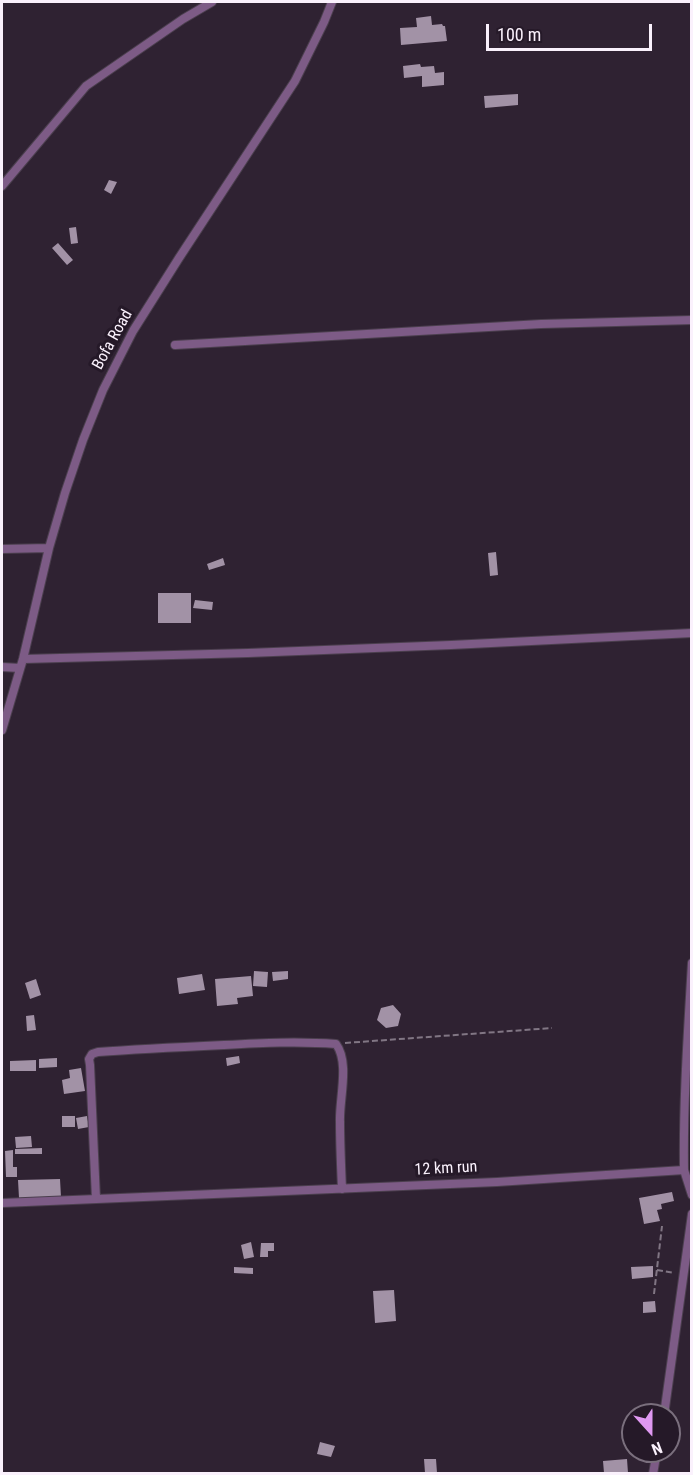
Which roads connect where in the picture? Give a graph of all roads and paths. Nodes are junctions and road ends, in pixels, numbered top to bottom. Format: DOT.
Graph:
graph roads {
  1 [pos="212,2"];
  2 [pos="332,2"];
  3 [pos="2,186"];
  4 [pos="692,320"];
  5 [pos="175,345"];
  6 [pos="49,548"];
  7 [pos="2,549"];
  8 [pos="692,633"];
  9 [pos="22,664"];
  10 [pos="2,667"];
  11 [pos="2,730"];
  12 [pos="692,963"];
  13 [pos="552,1028"];
  14 [pos="336,1044"];
  15 [pos="684,1170"];
  16 [pos="342,1189"];
  17 [pos="692,1195"];
  18 [pos="96,1199"];
  19 [pos="2,1203"];
  20 [pos="692,1214"];
  21 [pos="662,1226"];
  22 [pos="657,1270"];
  23 [pos="684,1275"];
  24 [pos="654,1294"];
  25 [pos="666,1403"];
  1 -- 3 [label="street"];
  2 -- 6 [label="street, Bofa Road"];
  4 -- 5 [label="street"];
  6 -- 7 [label="street"];
  6 -- 9 [label="street, Bofa Road"];
  8 -- 9 [label="street"];
  9 -- 10 [label="street"];
  9 -- 11 [label="street, Bofa Road"];
  12 -- 15 [label="street"];
  13 -- 14 [label="path"];
  14 -- 16 [label="street"];
  14 -- 18 [label="street"];
  15 -- 16 [label="street, 12 km run"];
  15 -- 17 [label="street"];
  16 -- 18 [label="street, 12 km run"];
  18 -- 19 [label="street, 12 km run"];
  20 -- 23 [label="street"];
  21 -- 22 [label="path"];
  22 -- 23 [label="path"];
  22 -- 24 [label="path"];
  23 -- 25 [label="street"];
}
